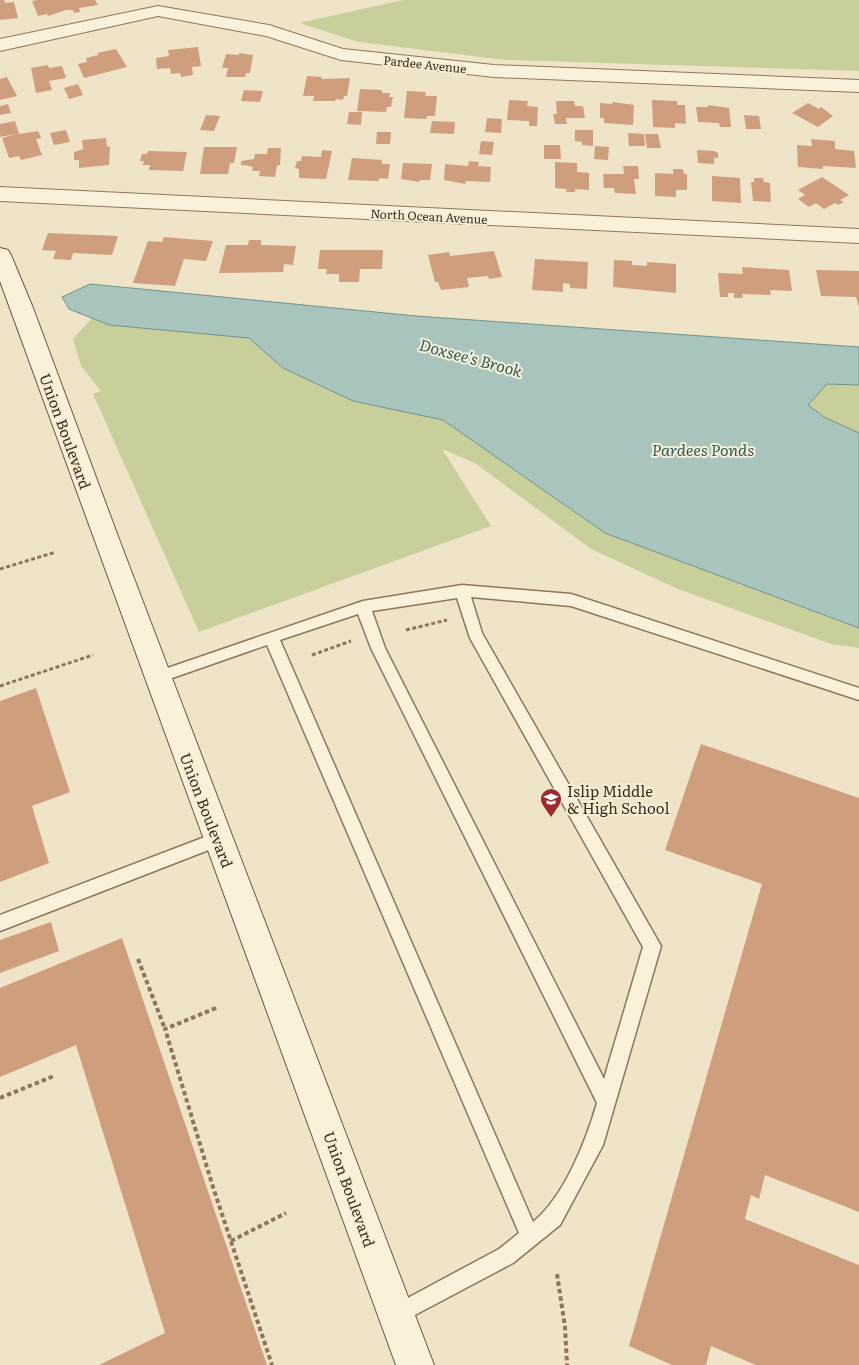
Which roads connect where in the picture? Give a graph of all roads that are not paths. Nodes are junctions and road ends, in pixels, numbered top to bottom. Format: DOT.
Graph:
graph roads {
  1 [pos="0,46"];
  2 [pos="859,86"];
  3 [pos="0,194"];
  4 [pos="859,236"];
  5 [pos="0,255"];
  6 [pos="462,591"];
  7 [pos="363,607"];
  8 [pos="271,636"];
  9 [pos="158,678"];
  10 [pos="859,694"];
  11 [pos="218,839"];
  12 [pos="0,922"];
  13 [pos="606,1102"];
  14 [pos="530,1236"];
  15 [pos="396,1315"];
  16 [pos="415,1365"];
  1 -- 2 [label="street, Pardee Avenue"];
  3 -- 4 [label="street, North Ocean Avenue"];
  5 -- 9 [label="street, Union Boulevard"];
  6 -- 7 [label="lane"];
  6 -- 10 [label="lane"];
  6 -- 13 [label="lane"];
  7 -- 8 [label="lane"];
  7 -- 13 [label="lane"];
  8 -- 9 [label="lane"];
  8 -- 14 [label="lane"];
  9 -- 11 [label="street, Union Boulevard"];
  11 -- 12 [label="lane"];
  11 -- 15 [label="street, Union Boulevard"];
  13 -- 14 [label="lane"];
  14 -- 15 [label="lane"];
  15 -- 16 [label="street, Union Boulevard"];
}
